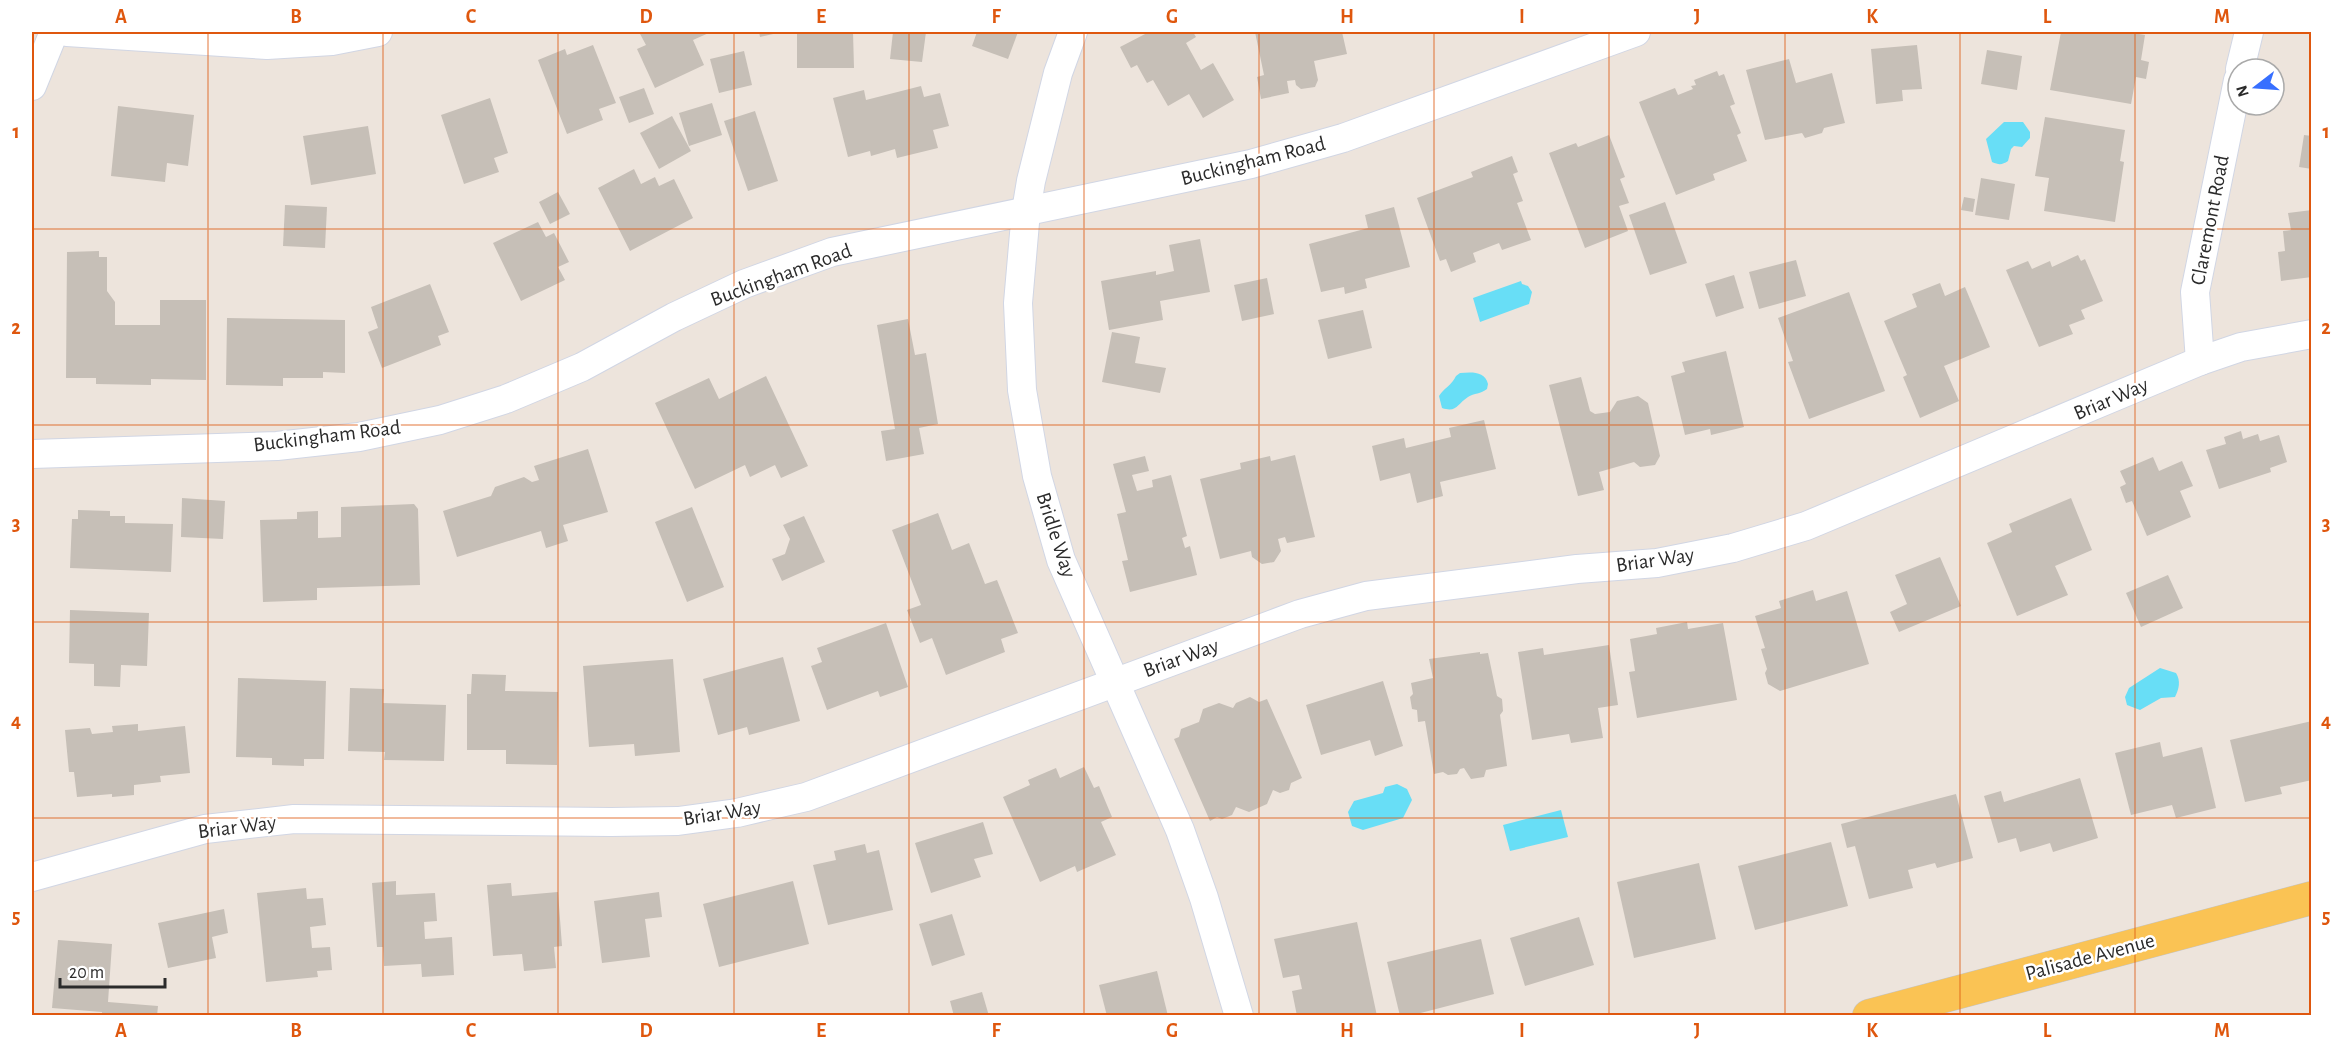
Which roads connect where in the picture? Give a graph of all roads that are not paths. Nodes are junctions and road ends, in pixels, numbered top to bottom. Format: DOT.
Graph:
graph roads {
  1 [pos="54,32"];
  2 [pos="67,32"];
  3 [pos="378,32"];
  4 [pos="1073,32"];
  5 [pos="1636,32"];
  6 [pos="2248,32"];
  7 [pos="2243,57"];
  8 [pos="32,86"];
  9 [pos="2230,117"];
  10 [pos="1026,211"];
  11 [pos="2312,334"];
  12 [pos="2200,362"];
  13 [pos="32,454"];
  14 [pos="1114,683"];
  15 [pos="32,877"];
  16 [pos="2312,898"];
  17 [pos="1239,1016"];
  18 [pos="1869,1016"];
  1 -- 8 [label="street"];
  2 -- 3 [label="street"];
  4 -- 10 [label="street, Bridle Way"];
  5 -- 10 [label="street, Buckingham Road"];
  6 -- 7 [label="street"];
  9 -- 12 [label="street, Claremont Road"];
  10 -- 13 [label="street, Buckingham Road"];
  10 -- 14 [label="street, Bridle Way"];
  11 -- 12 [label="street, Briar Way"];
  12 -- 14 [label="street, Briar Way"];
  14 -- 15 [label="street, Briar Way"];
  14 -- 17 [label="street, Bridle Way"];
  16 -- 18 [label="main road, Palisade Avenue"];
}
